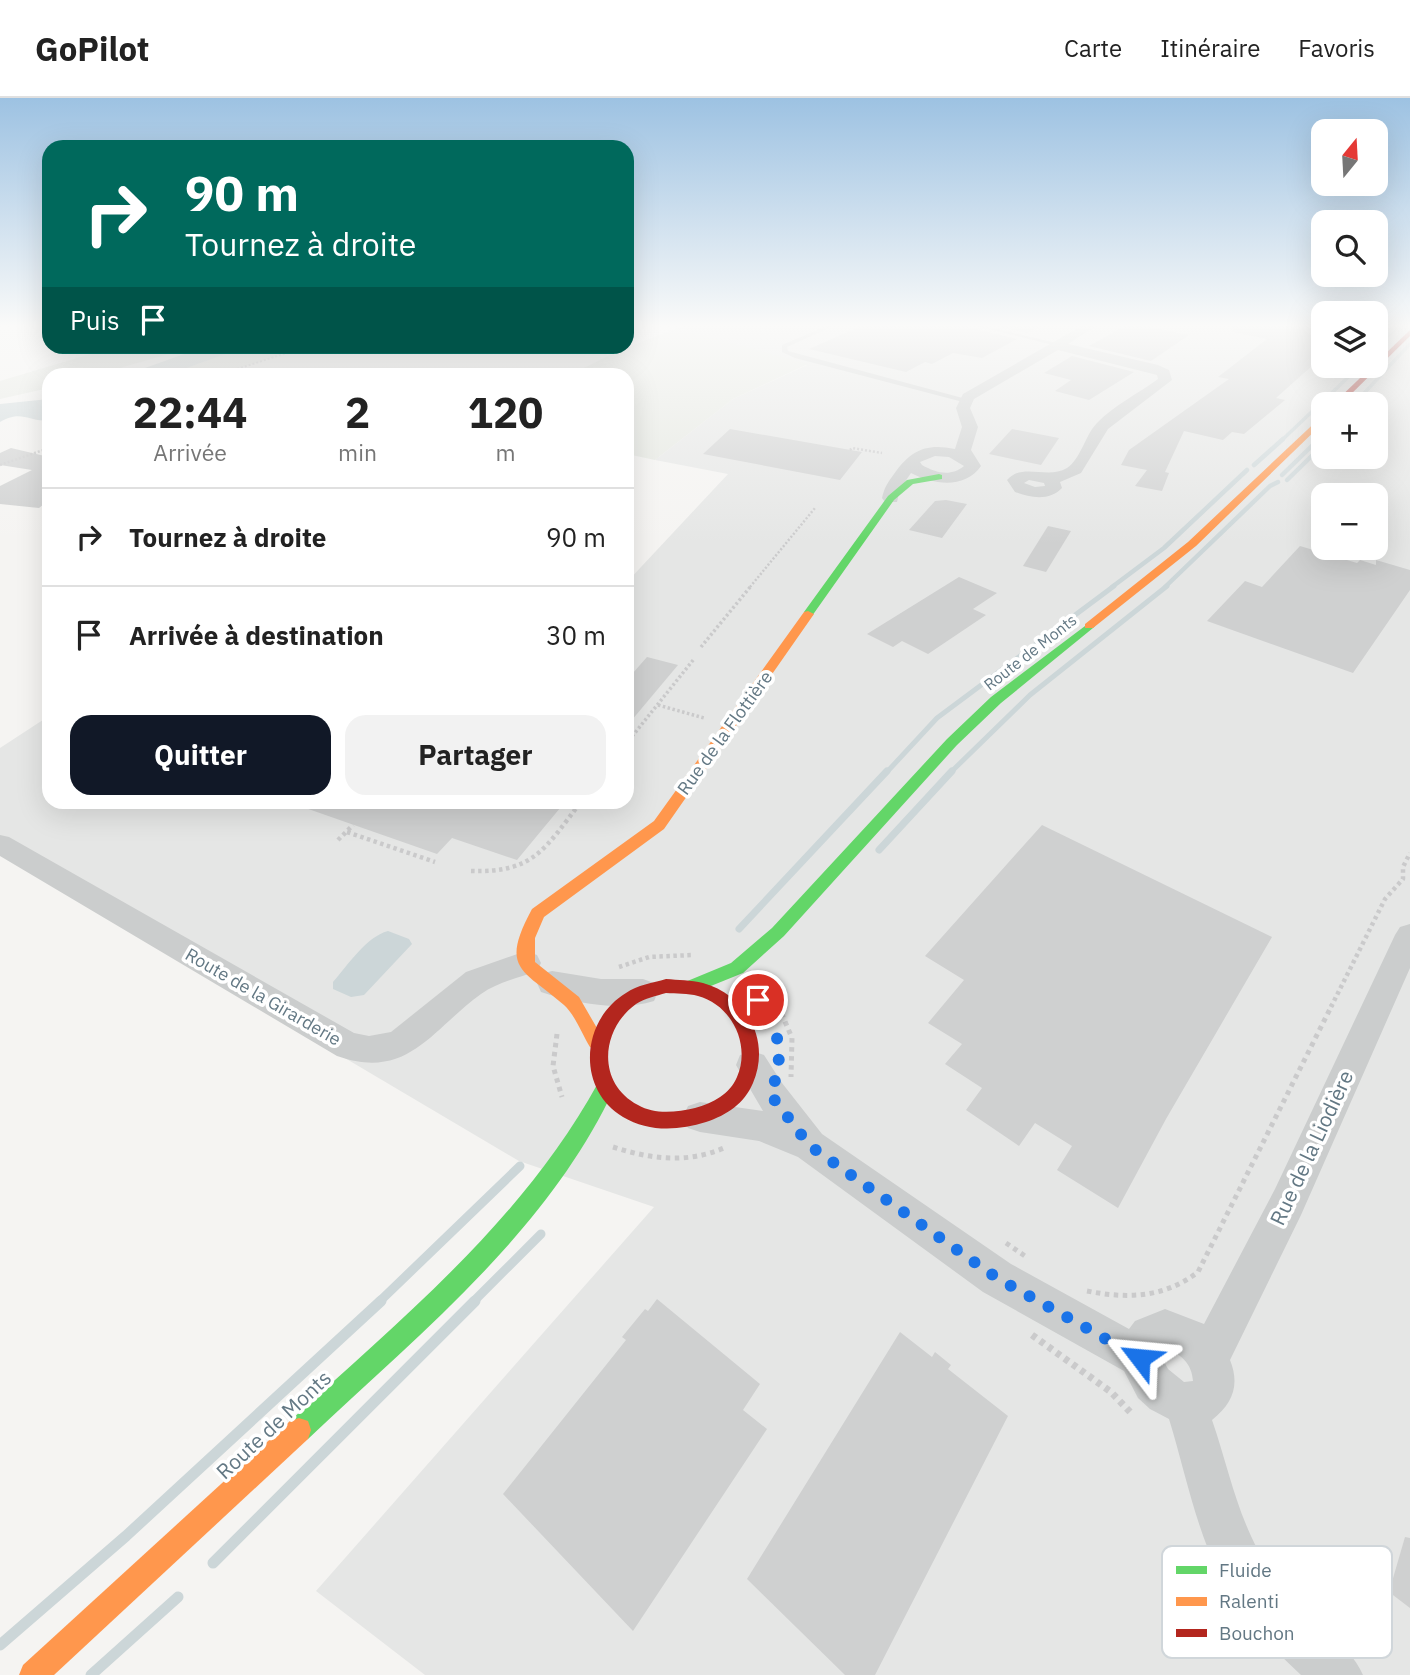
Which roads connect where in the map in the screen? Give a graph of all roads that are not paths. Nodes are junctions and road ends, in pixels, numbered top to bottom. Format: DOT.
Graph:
graph roads {
  1 [pos="955,398"];
  2 [pos="968,398"];
  3 [pos="1141,398"];
  4 [pos="965,400"];
  5 [pos="970,427"];
  6 [pos="1311,430"];
  7 [pos="941,452"];
  8 [pos="912,460"];
  9 [pos="979,469"];
  10 [pos="939,477"];
  11 [pos="891,498"];
  12 [pos="0,844"];
  13 [pos="778,932"];
  14 [pos="1410,935"];
  15 [pos="535,972"];
  16 [pos="756,981"];
  17 [pos="691,987"];
  18 [pos="643,992"];
  19 [pos="745,999"];
  20 [pos="743,1018"];
  21 [pos="596,1042"];
  22 [pos="752,1065"];
  23 [pos="606,1089"];
  24 [pos="647,1117"];
  25 [pos="700,1117"];
  26 [pos="626,1128"];
  27 [pos="810,1146"];
  28 [pos="584,1157"];
  29 [pos="536,1197"];
  30 [pos="1140,1358"];
  31 [pos="1209,1358"];
  32 [pos="1186,1405"];
  33 [pos="1230,1546"];
  34 [pos="1318,1658"];
  35 [pos="33,1675"];
  36 [pos="1338,1675"];
  1 -- 4 [label="lane"];
  2 -- 4 [label="street"];
  3 -- 9 [label="street"];
  4 -- 5 [label="street"];
  5 -- 7 [label="street"];
  5 -- 9 [label="street"];
  6 -- 13 [label="main road, Route de Monts"];
  7 -- 8 [label="street"];
  7 -- 9 [label="street"];
  8 -- 10 [label="street"];
  8 -- 11 [label="street"];
  9 -- 10 [label="street"];
  10 -- 11 [label="main road, Rue de la Flottière"];
  11 -- 15 [label="main road, Rue de la Flottière"];
  12 -- 15 [label="street, Route de la Girarderie"];
  13 -- 16 [label="main road, Route de Monts"];
  13 -- 17 [label="main road, Route de Monts"];
  14 -- 31 [label="street, Rue de la Liodière"];
  15 -- 18 [label="street"];
  15 -- 21 [label="main road"];
  17 -- 18 [label="main road"];
  17 -- 20 [label="main road"];
  18 -- 21 [label="main road"];
  19 -- 20 [label="main road"];
  20 -- 22 [label="main road"];
  21 -- 23 [label="main road"];
  22 -- 25 [label="main road"];
  22 -- 27 [label="street"];
  23 -- 24 [label="main road"];
  23 -- 29 [label="main road, Route de Monts"];
  24 -- 25 [label="main road"];
  24 -- 26 [label="main road"];
  25 -- 27 [label="street"];
  27 -- 30 [label="street"];
  28 -- 29 [label="main road, Route de Monts"];
  29 -- 35 [label="main road, Route de Monts"];
  30 -- 31 [label="street"];
  30 -- 32 [label="street"];
  31 -- 32 [label="street"];
  32 -- 33 [label="street"];
  34 -- 36 [label="street"];
}
